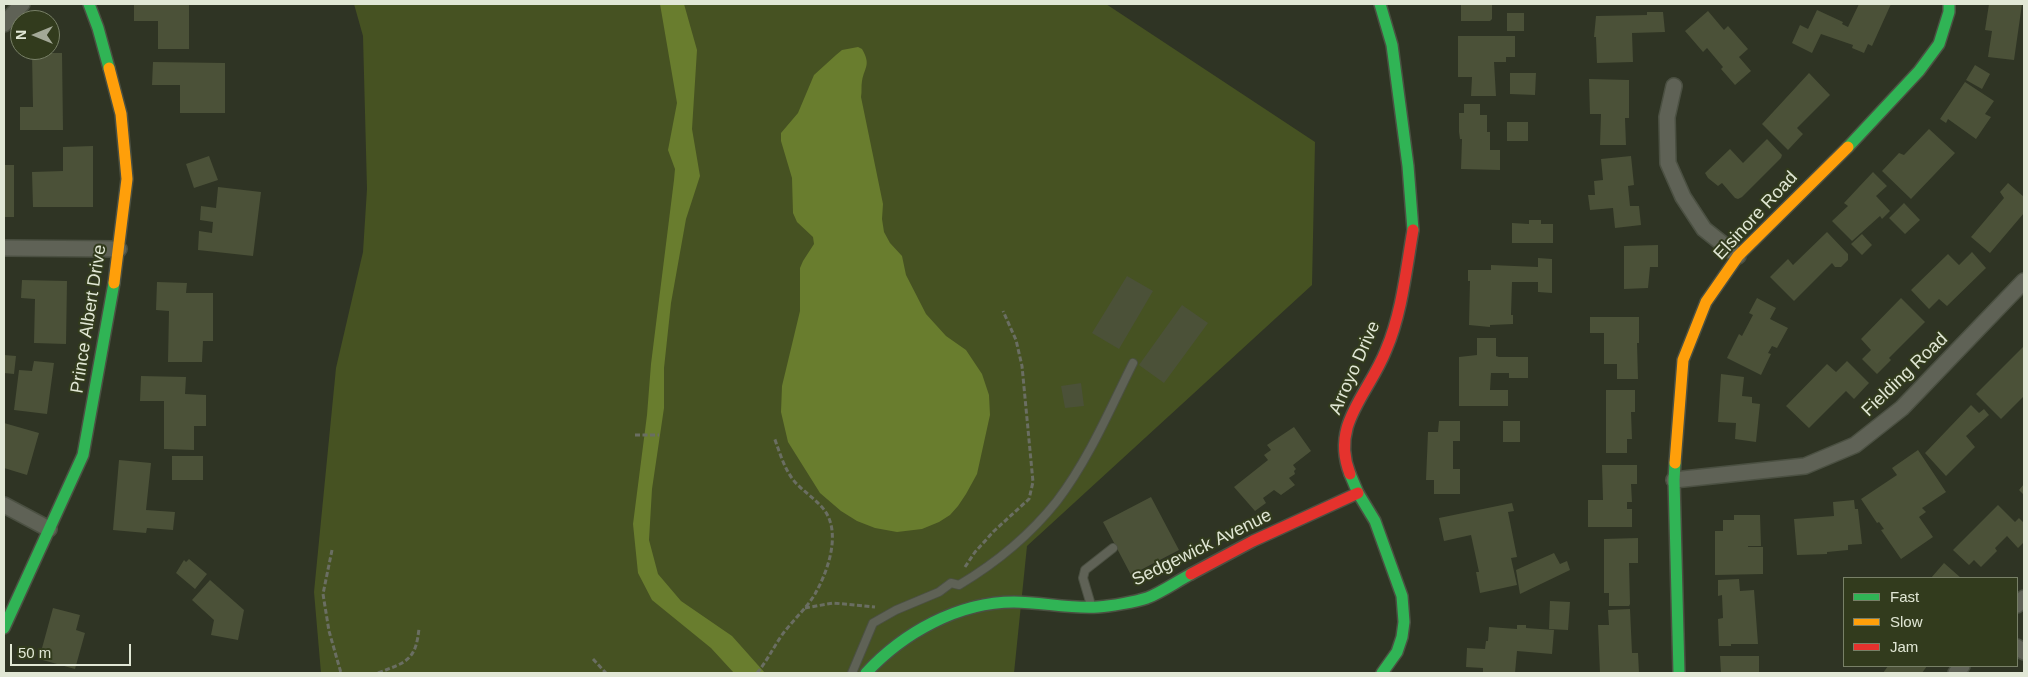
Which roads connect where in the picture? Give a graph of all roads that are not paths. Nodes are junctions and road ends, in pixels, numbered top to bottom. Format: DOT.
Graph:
graph roads {
  1 [pos="22,4"];
  2 [pos="89,4"];
  3 [pos="1380,4"];
  4 [pos="1949,4"];
  5 [pos="4,24"];
  6 [pos="1674,86"];
  7 [pos="4,248"];
  8 [pos="119,249"];
  9 [pos="1738,256"];
  10 [pos="2024,281"];
  11 [pos="1133,363"];
  12 [pos="1674,480"];
  13 [pos="1358,493"];
  14 [pos="4,505"];
  15 [pos="49,529"];
  16 [pos="1113,548"];
  17 [pos="1092,607"];
  18 [pos="4,628"];
  19 [pos="852,673"];
  20 [pos="866,673"];
  21 [pos="1382,673"];
  22 [pos="1678,673"];
  1 -- 5 [label="street"];
  2 -- 8 [label="street, Prince Albert Drive"];
  3 -- 13 [label="street, Arroyo Drive"];
  4 -- 9 [label="street, Elsinore Road"];
  6 -- 9 [label="street"];
  7 -- 8 [label="street"];
  8 -- 15 [label="street, Prince Albert Drive"];
  9 -- 12 [label="street, Elsinore Road"];
  10 -- 12 [label="street, Fielding Road"];
  11 -- 19 [label="lane"];
  12 -- 22 [label="street, Elsinore Road"];
  13 -- 17 [label="street, Sedgewick Avenue"];
  13 -- 21 [label="street, Arroyo Drive"];
  14 -- 15 [label="street"];
  15 -- 18 [label="street, Prince Albert Drive"];
  16 -- 17 [label="lane"];
  17 -- 20 [label="street, Sedgewick Avenue"];
}
